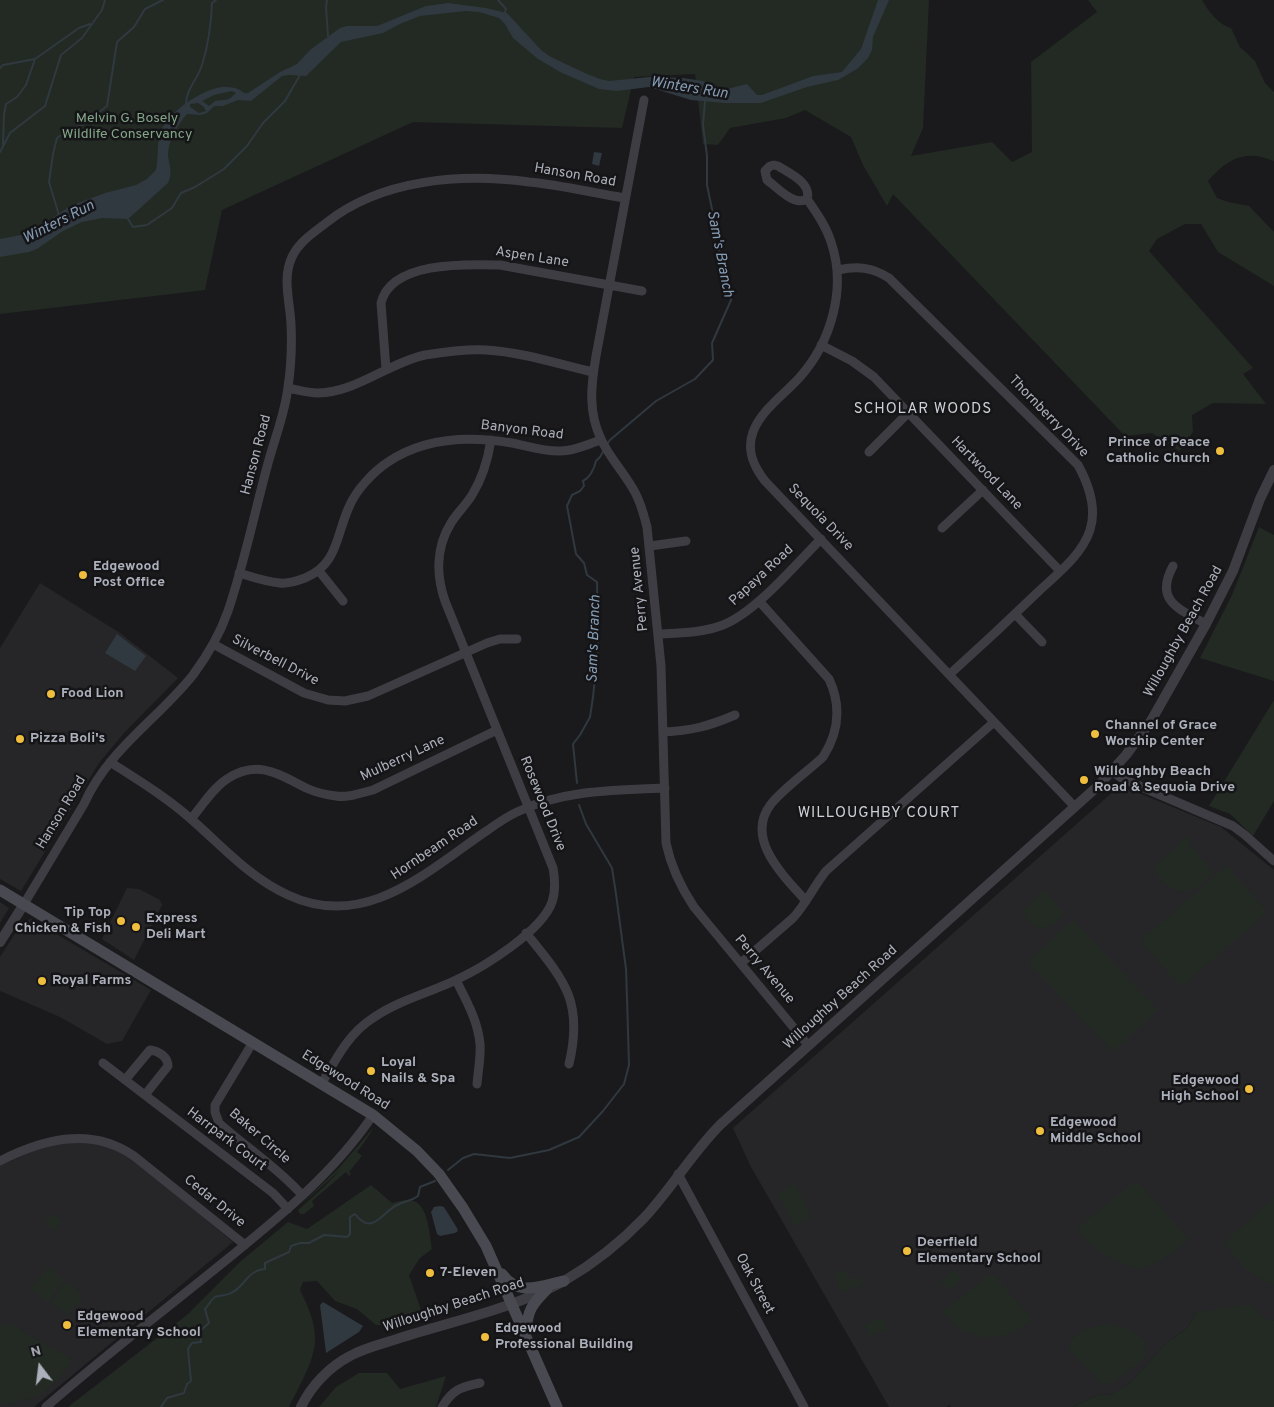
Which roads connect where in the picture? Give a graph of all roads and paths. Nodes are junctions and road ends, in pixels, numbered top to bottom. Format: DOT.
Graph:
graph roads {
  1 [pos="644,100"];
  2 [pos="625,198"];
  3 [pos="807,199"];
  4 [pos="838,270"];
  5 [pos="610,285"];
  6 [pos="642,291"];
  7 [pos="821,345"];
  8 [pos="386,369"];
  9 [pos="593,372"];
  10 [pos="288,388"];
  11 [pos="908,413"];
  12 [pos="491,440"];
  13 [pos="601,440"];
  14 [pos="869,452"];
  15 [pos="1274,470"];
  16 [pos="983,490"];
  17 [pos="942,528"];
  18 [pos="821,539"];
  19 [pos="686,541"];
  20 [pos="650,546"];
  21 [pos="1173,566"];
  22 [pos="1060,570"];
  23 [pos="319,571"];
  24 [pos="239,573"];
  25 [pos="342,601"];
  26 [pos="759,602"];
  27 [pos="1015,614"];
  28 [pos="1206,624"];
  29 [pos="658,634"];
  30 [pos="517,639"];
  31 [pos="1042,642"];
  32 [pos="213,644"];
  33 [pos="466,652"];
  34 [pos="950,674"];
  35 [pos="735,715"];
  36 [pos="994,722"];
  37 [pos="497,730"];
  38 [pos="663,732"];
  39 [pos="110,762"];
  40 [pos="1112,772"];
  41 [pos="665,788"];
  42 [pos="1076,807"];
  43 [pos="528,808"];
  44 [pos="191,819"];
  45 [pos="1274,861"];
  46 [pos="0,890"];
  47 [pos="806,901"];
  48 [pos="24,904"];
  49 [pos="526,933"];
  50 [pos="0,942"];
  51 [pos="741,963"];
  52 [pos="456,980"];
  53 [pos="253,1042"];
  54 [pos="808,1046"];
  55 [pos="103,1063"];
  56 [pos="569,1064"];
  57 [pos="124,1080"];
  58 [pos="322,1083"];
  59 [pos="477,1084"];
  60 [pos="145,1095"];
  61 [pos="373,1115"];
  62 [pos="0,1161"];
  63 [pos="678,1174"];
  64 [pos="302,1195"];
  65 [pos="288,1209"];
  66 [pos="245,1245"];
  67 [pos="494,1263"];
  68 [pos="564,1281"];
  69 [pos="547,1289"];
  70 [pos="512,1304"];
  71 [pos="526,1337"];
  72 [pos="480,1383"];
  73 [pos="46,1407"];
  74 [pos="301,1407"];
  75 [pos="442,1407"];
  76 [pos="557,1407"];
  77 [pos="804,1407"];
  1 -- 2 [label="street, Perry Avenue"];
  2 -- 5 [label="street, Perry Avenue"];
  2 -- 10 [label="street, Hanson Road"];
  3 -- 3 [label="street, Sequoia Drive"];
  3 -- 4 [label="street, Sequoia Drive"];
  4 -- 7 [label="street, Sequoia Drive"];
  4 -- 22 [label="street, Thornberry Drive"];
  5 -- 6 [label="street, Aspen Lane"];
  5 -- 8 [label="street, Aspen Lane"];
  5 -- 9 [label="street, Perry Avenue"];
  7 -- 11 [label="street, Hartwood Lane"];
  7 -- 18 [label="street, Sequoia Drive"];
  8 -- 9 [label="street"];
  8 -- 10 [label="street"];
  9 -- 13 [label="street, Perry Avenue"];
  10 -- 24 [label="street, Hanson Road"];
  11 -- 14 [label="street"];
  11 -- 16 [label="street, Hartwood Lane"];
  12 -- 13 [label="street, Banyon Road"];
  12 -- 23 [label="street, Banyon Road"];
  12 -- 33 [label="street, Rosewood Drive"];
  13 -- 20 [label="street, Perry Avenue"];
  15 -- 28 [label="street, Willoughby Beach Road"];
  16 -- 17 [label="street"];
  16 -- 22 [label="street, Hartwood Lane"];
  18 -- 26 [label="street, Papaya Road"];
  18 -- 34 [label="street, Sequoia Drive"];
  19 -- 20 [label="street"];
  20 -- 29 [label="street, Perry Avenue"];
  21 -- 28 [label="street"];
  22 -- 27 [label="street, Thornberry Drive"];
  23 -- 24 [label="street, Banyon Road"];
  23 -- 25 [label="street"];
  24 -- 32 [label="street, Hanson Road"];
  26 -- 29 [label="street, Papaya Road"];
  26 -- 47 [label="street"];
  27 -- 31 [label="street"];
  27 -- 34 [label="street, Thornberry Drive"];
  28 -- 40 [label="street, Willoughby Beach Road"];
  29 -- 38 [label="street, Perry Avenue"];
  30 -- 33 [label="street, Silverbell Drive"];
  32 -- 33 [label="street, Silverbell Drive"];
  32 -- 39 [label="street, Hanson Road"];
  33 -- 37 [label="street, Rosewood Drive"];
  34 -- 36 [label="street, Sequoia Drive"];
  35 -- 38 [label="street"];
  36 -- 42 [label="street, Sequoia Drive"];
  36 -- 47 [label="street"];
  37 -- 43 [label="street, Rosewood Drive"];
  37 -- 44 [label="street, Mulberry Lane"];
  38 -- 41 [label="street, Perry Avenue"];
  39 -- 44 [label="street, Hornbeam Road"];
  39 -- 48 [label="street, Hanson Road"];
  40 -- 42 [label="street, Willoughby Beach Road"];
  40 -- 45 [label="street"];
  41 -- 43 [label="street, Hornbeam Road"];
  41 -- 51 [label="street, Perry Avenue"];
  42 -- 54 [label="street, Willoughby Beach Road"];
  43 -- 44 [label="street, Hornbeam Road"];
  43 -- 49 [label="street, Rosewood Drive"];
  46 -- 48 [label="main road, Edgewood Road"];
  47 -- 51 [label="street"];
  48 -- 50 [label="street, Hanson Road"];
  48 -- 53 [label="main road, Edgewood Road"];
  49 -- 52 [label="street, Rosewood Drive"];
  49 -- 56 [label="street"];
  51 -- 54 [label="street, Perry Avenue"];
  52 -- 58 [label="street, Rosewood Drive"];
  52 -- 59 [label="street"];
  53 -- 58 [label="main road, Edgewood Road"];
  53 -- 64 [label="street, Baker Circle"];
  54 -- 63 [label="street, Willoughby Beach Road"];
  55 -- 57 [label="street, Harrpark Court"];
  57 -- 60 [label="street, Harrpark Court"];
  57 -- 60 [label="street"];
  58 -- 61 [label="main road, Edgewood Road"];
  60 -- 65 [label="street, Harrpark Court"];
  61 -- 64 [label="street, Cedar Drive"];
  61 -- 67 [label="main road, Edgewood Road"];
  62 -- 66 [label="street, Cedar Drive"];
  63 -- 68 [label="street, Willoughby Beach Road"];
  63 -- 77 [label="street, Oak Street"];
  64 -- 65 [label="street, Cedar Drive"];
  65 -- 66 [label="street, Cedar Drive"];
  66 -- 73 [label="street"];
  67 -- 68 [label="main road"];
  67 -- 70 [label="main road, Edgewood Road"];
  68 -- 69 [label="street, Willoughby Beach Road"];
  69 -- 70 [label="street, Willoughby Beach Road"];
  69 -- 71 [label="main road"];
  70 -- 71 [label="main road, Edgewood Road"];
  70 -- 74 [label="street, Willoughby Beach Road"];
  71 -- 76 [label="main road, Edgewood Road"];
  72 -- 75 [label="street"];
}
